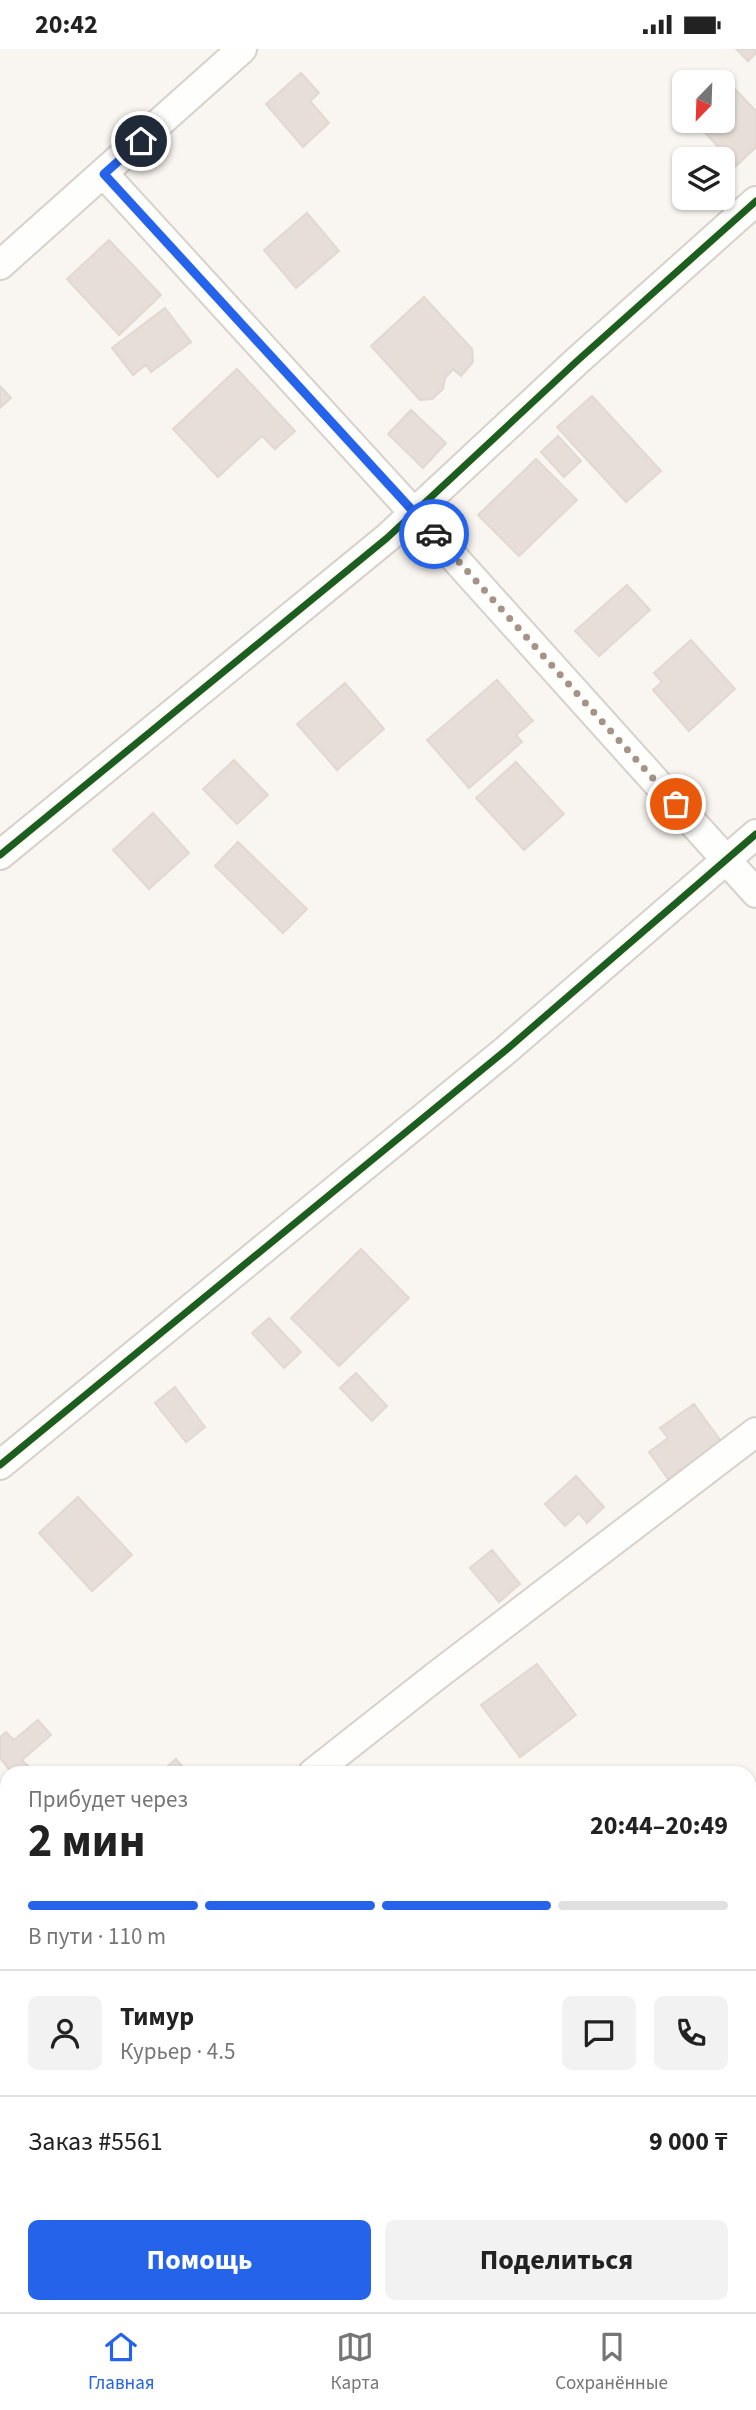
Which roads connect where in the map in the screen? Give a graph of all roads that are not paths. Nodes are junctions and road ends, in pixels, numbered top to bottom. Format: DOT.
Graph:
graph roads {
  1 [pos="242,49"];
  2 [pos="104,174"];
  3 [pos="756,201"];
  4 [pos="0,265"];
  5 [pos="414,513"];
  6 [pos="756,834"];
  7 [pos="0,855"];
  8 [pos="727,862"];
  9 [pos="756,893"];
  10 [pos="756,1432"];
  11 [pos="0,1465"];
  12 [pos="322,1766"];
  1 -- 2 [label="street"];
  2 -- 4 [label="street"];
  2 -- 5 [label="street"];
  3 -- 5 [label="street"];
  5 -- 7 [label="street"];
  5 -- 8 [label="street"];
  6 -- 8 [label="street"];
  8 -- 9 [label="street"];
  8 -- 11 [label="street"];
  10 -- 12 [label="street"];
}
